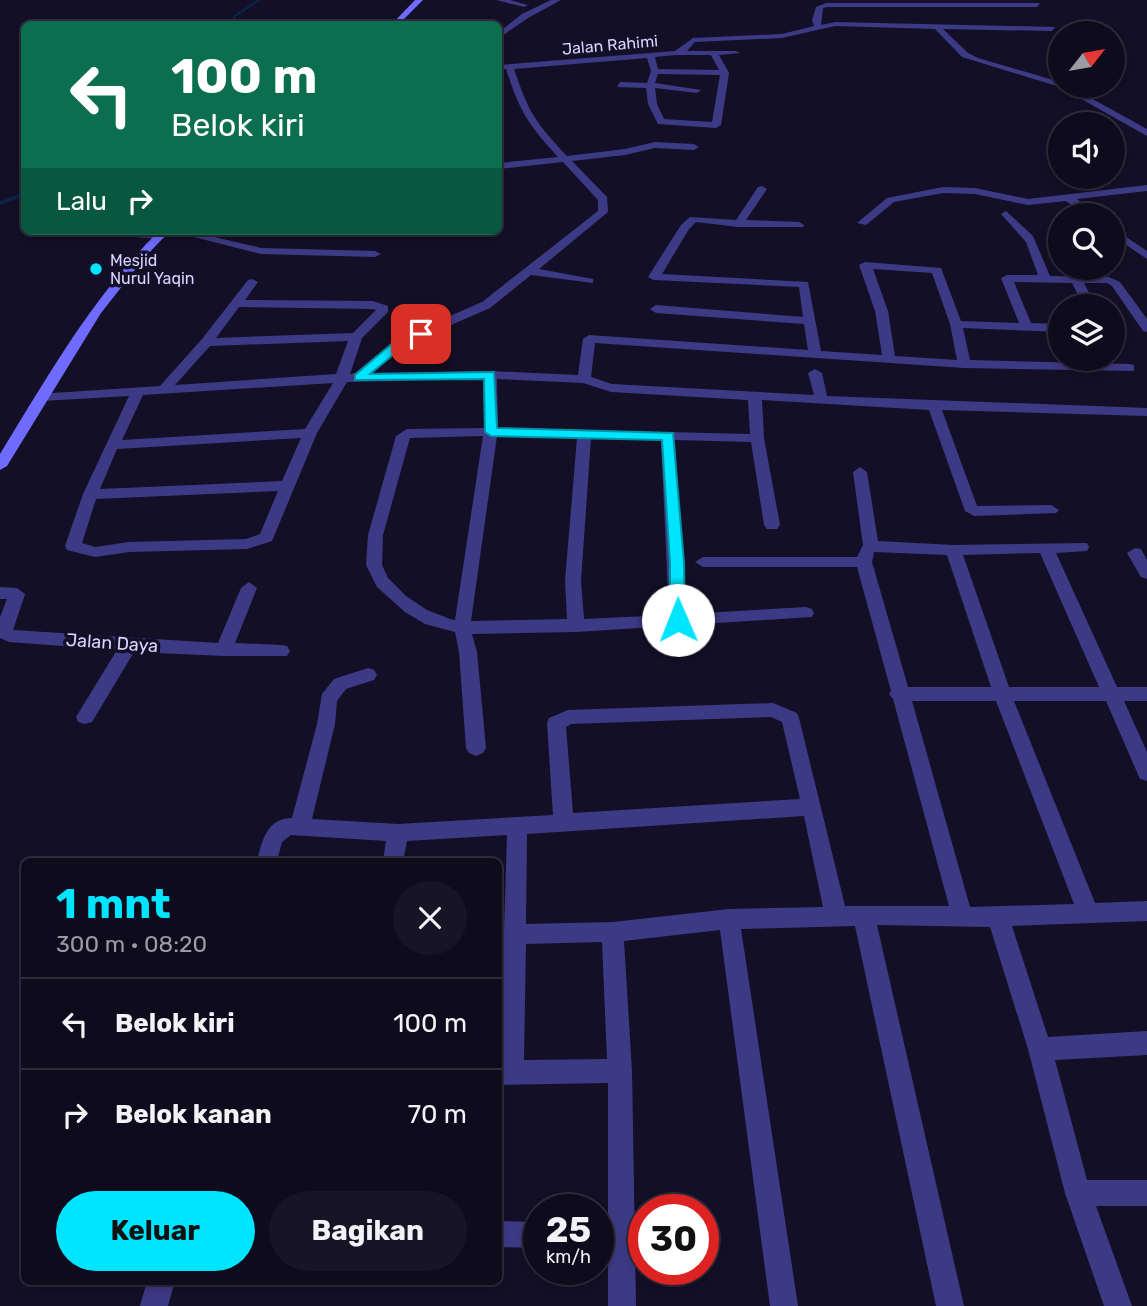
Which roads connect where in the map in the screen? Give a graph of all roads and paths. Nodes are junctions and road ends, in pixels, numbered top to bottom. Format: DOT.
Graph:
graph roads {
  1 [pos="419,0"];
  2 [pos="500,0"];
  3 [pos="557,0"];
  4 [pos="1036,2"];
  5 [pos="524,5"];
  6 [pos="1042,13"];
  7 [pos="398,21"];
  8 [pos="1048,25"];
  9 [pos="818,27"];
  10 [pos="939,28"];
  11 [pos="502,34"];
  12 [pos="676,53"];
  13 [pos="736,53"];
  14 [pos="714,54"];
  15 [pos="650,55"];
  16 [pos="504,67"];
  17 [pos="655,71"];
  18 [pos="724,73"];
  19 [pos="1048,81"];
  20 [pos="620,85"];
  21 [pos="649,85"];
  22 [pos="696,90"];
  23 [pos="1085,98"];
  24 [pos="1147,133"];
  25 [pos="694,147"];
  26 [pos="564,160"];
  27 [pos="502,166"];
  28 [pos="762,188"];
  29 [pos="1147,188"];
  30 [pos="1066,196"];
  31 [pos="1076,203"];
  32 [pos="1006,214"];
  33 [pos="862,223"];
  34 [pos="738,224"];
  35 [pos="799,225"];
  36 [pos="160,235"];
  37 [pos="192,235"];
  38 [pos="1125,240"];
  39 [pos="375,254"];
  40 [pos="1147,256"];
  41 [pos="531,271"];
  42 [pos="1045,278"];
  43 [pos="1048,278"];
  44 [pos="1094,280"];
  45 [pos="589,281"];
  46 [pos="252,282"];
  47 [pos="238,303"];
  48 [pos="656,309"];
  49 [pos="810,321"];
  50 [pos="956,324"];
  51 [pos="1026,326"];
  52 [pos="1048,327"];
  53 [pos="1147,328"];
  54 [pos="356,337"];
  55 [pos="206,342"];
  56 [pos="815,354"];
  57 [pos="889,360"];
  58 [pos="964,364"];
  59 [pos="1129,368"];
  60 [pos="815,373"];
  61 [pos="490,375"];
  62 [pos="359,377"];
  63 [pos="341,380"];
  64 [pos="584,380"];
  65 [pos="164,389"];
  66 [pos="138,390"];
  67 [pos="43,397"];
  68 [pos="755,397"];
  69 [pos="822,401"];
  70 [pos="934,406"];
  71 [pos="1147,412"];
  72 [pos="491,432"];
  73 [pos="310,433"];
  74 [pos="584,434"];
  75 [pos="668,436"];
  76 [pos="757,438"];
  77 [pos="114,445"];
  78 [pos="0,466"];
  79 [pos="860,472"];
  80 [pos="286,486"];
  81 [pos="90,494"];
  82 [pos="1051,510"];
  83 [pos="772,525"];
  84 [pos="1081,547"];
  85 [pos="1046,548"];
  86 [pos="953,550"];
  87 [pos="1135,552"];
  88 [pos="868,554"];
  89 [pos="703,562"];
  90 [pos="1147,573"];
  91 [pos="249,588"];
  92 [pos="0,593"];
  93 [pos="806,613"];
  94 [pos="678,620"];
  95 [pos="576,626"];
  96 [pos="462,627"];
  97 [pos="129,645"];
  98 [pos="224,650"];
  99 [pos="281,651"];
  100 [pos="368,675"];
  101 [pos="898,694"];
  102 [pos="1002,694"];
  103 [pos="1109,694"];
  104 [pos="1147,694"];
  105 [pos="85,717"];
  106 [pos="476,748"];
  107 [pos="1147,773"];
  108 [pos="812,807"];
  109 [pos="564,821"];
  110 [pos="300,826"];
  111 [pos="517,827"];
  112 [pos="397,833"];
  113 [pos="268,858"];
  114 [pos="393,858"];
  115 [pos="1147,911"];
  116 [pos="1088,912"];
  117 [pos="836,916"];
  118 [pos="864,916"];
  119 [pos="962,916"];
  120 [pos="998,917"];
  121 [pos="729,919"];
  122 [pos="613,932"];
  123 [pos="515,934"];
  124 [pos="1147,1043"];
  125 [pos="1040,1049"];
  126 [pos="620,1071"];
  127 [pos="505,1073"];
  128 [pos="1078,1193"];
  129 [pos="1147,1193"];
  130 [pos="613,1194"];
  131 [pos="502,1234"];
  132 [pos="523,1235"];
  133 [pos="614,1260"];
  134 [pos="160,1285"];
  135 [pos="154,1306"];
  136 [pos="622,1306"];
  137 [pos="784,1306"];
  138 [pos="950,1306"];
  139 [pos="1118,1306"];
  1 -- 7 [label="street"];
  2 -- 5 [label="street"];
  3 -- 11 [label="street"];
  4 -- 6 [label="street"];
  4 -- 9 [label="street"];
  8 -- 10 [label="street, Jalan Rahimi"];
  9 -- 10 [label="street, Jalan Rahimi"];
  9 -- 12 [label="street, Jalan Rahimi"];
  10 -- 19 [label="street"];
  12 -- 14 [label="street"];
  12 -- 15 [label="street, Jalan Rahimi"];
  13 -- 14 [label="street"];
  14 -- 18 [label="street"];
  15 -- 16 [label="street, Jalan Rahimi"];
  15 -- 17 [label="street"];
  16 -- 26 [label="street"];
  17 -- 18 [label="street"];
  17 -- 21 [label="street"];
  18 -- 21 [label="street"];
  20 -- 21 [label="street"];
  21 -- 22 [label="street"];
  23 -- 24 [label="street"];
  25 -- 26 [label="street"];
  26 -- 27 [label="street"];
  26 -- 41 [label="street"];
  28 -- 34 [label="street"];
  29 -- 30 [label="street"];
  30 -- 31 [label="street"];
  30 -- 33 [label="street"];
  32 -- 42 [label="street"];
  34 -- 35 [label="street"];
  34 -- 49 [label="street"];
  36 -- 67 [label="street"];
  37 -- 39 [label="street"];
  38 -- 40 [label="street"];
  41 -- 45 [label="street"];
  41 -- 62 [label="street"];
  42 -- 43 [label="street"];
  42 -- 51 [label="street"];
  44 -- 53 [label="street"];
  46 -- 47 [label="street"];
  47 -- 54 [label="street"];
  47 -- 55 [label="street"];
  48 -- 49 [label="street"];
  49 -- 56 [label="street"];
  50 -- 51 [label="street"];
  50 -- 57 [label="street"];
  50 -- 58 [label="street"];
  51 -- 52 [label="street"];
  54 -- 55 [label="street"];
  54 -- 63 [label="street"];
  55 -- 65 [label="street"];
  56 -- 57 [label="street"];
  56 -- 64 [label="street"];
  57 -- 58 [label="street"];
  58 -- 59 [label="street"];
  60 -- 69 [label="street"];
  61 -- 62 [label="street"];
  61 -- 64 [label="street"];
  61 -- 72 [label="street"];
  62 -- 63 [label="street"];
  63 -- 65 [label="street"];
  63 -- 73 [label="street"];
  64 -- 68 [label="street"];
  65 -- 66 [label="street"];
  66 -- 67 [label="street"];
  66 -- 77 [label="street"];
  67 -- 78 [label="street"];
  68 -- 69 [label="street"];
  68 -- 76 [label="street"];
  69 -- 70 [label="street"];
  70 -- 71 [label="street"];
  70 -- 82 [label="street"];
  72 -- 74 [label="street"];
  72 -- 96 [label="street"];
  72 -- 96 [label="street"];
  73 -- 77 [label="street"];
  73 -- 80 [label="street"];
  74 -- 75 [label="street"];
  74 -- 95 [label="street"];
  75 -- 76 [label="street"];
  75 -- 94 [label="street"];
  76 -- 83 [label="street"];
  77 -- 81 [label="street"];
  79 -- 88 [label="street"];
  80 -- 81 [label="street"];
  80 -- 81 [label="street"];
  84 -- 85 [label="street"];
  85 -- 86 [label="street"];
  85 -- 103 [label="street"];
  86 -- 88 [label="street"];
  86 -- 102 [label="street"];
  87 -- 90 [label="street"];
  88 -- 89 [label="street"];
  88 -- 101 [label="street"];
  91 -- 98 [label="street"];
  92 -- 97 [label="street, Jalan Daya"];
  93 -- 94 [label="street"];
  94 -- 95 [label="street"];
  95 -- 96 [label="street"];
  96 -- 106 [label="street"];
  97 -- 98 [label="street, Jalan Daya"];
  97 -- 105 [label="street"];
  98 -- 99 [label="street, Jalan Daya"];
  100 -- 110 [label="street"];
  101 -- 102 [label="street"];
  101 -- 119 [label="street"];
  102 -- 103 [label="street"];
  102 -- 116 [label="street"];
  103 -- 104 [label="street"];
  103 -- 107 [label="street"];
  108 -- 109 [label="street"];
  108 -- 109 [label="street"];
  108 -- 117 [label="street"];
  109 -- 111 [label="street"];
  110 -- 112 [label="street"];
  110 -- 113 [label="street"];
  111 -- 112 [label="street"];
  111 -- 123 [label="street"];
  112 -- 114 [label="street"];
  115 -- 116 [label="street"];
  116 -- 120 [label="street"];
  117 -- 118 [label="street"];
  117 -- 121 [label="street"];
  118 -- 119 [label="street"];
  118 -- 138 [label="street"];
  119 -- 120 [label="street"];
  120 -- 125 [label="street"];
  121 -- 122 [label="street"];
  121 -- 137 [label="street"];
  122 -- 123 [label="street"];
  122 -- 126 [label="street"];
  123 -- 127 [label="street"];
  124 -- 125 [label="street"];
  125 -- 128 [label="street"];
  126 -- 127 [label="street"];
  126 -- 130 [label="street"];
  128 -- 129 [label="street"];
  128 -- 139 [label="street"];
  131 -- 132 [label="street"];
  133 -- 136 [label="street"];
  134 -- 135 [label="street"];
}
